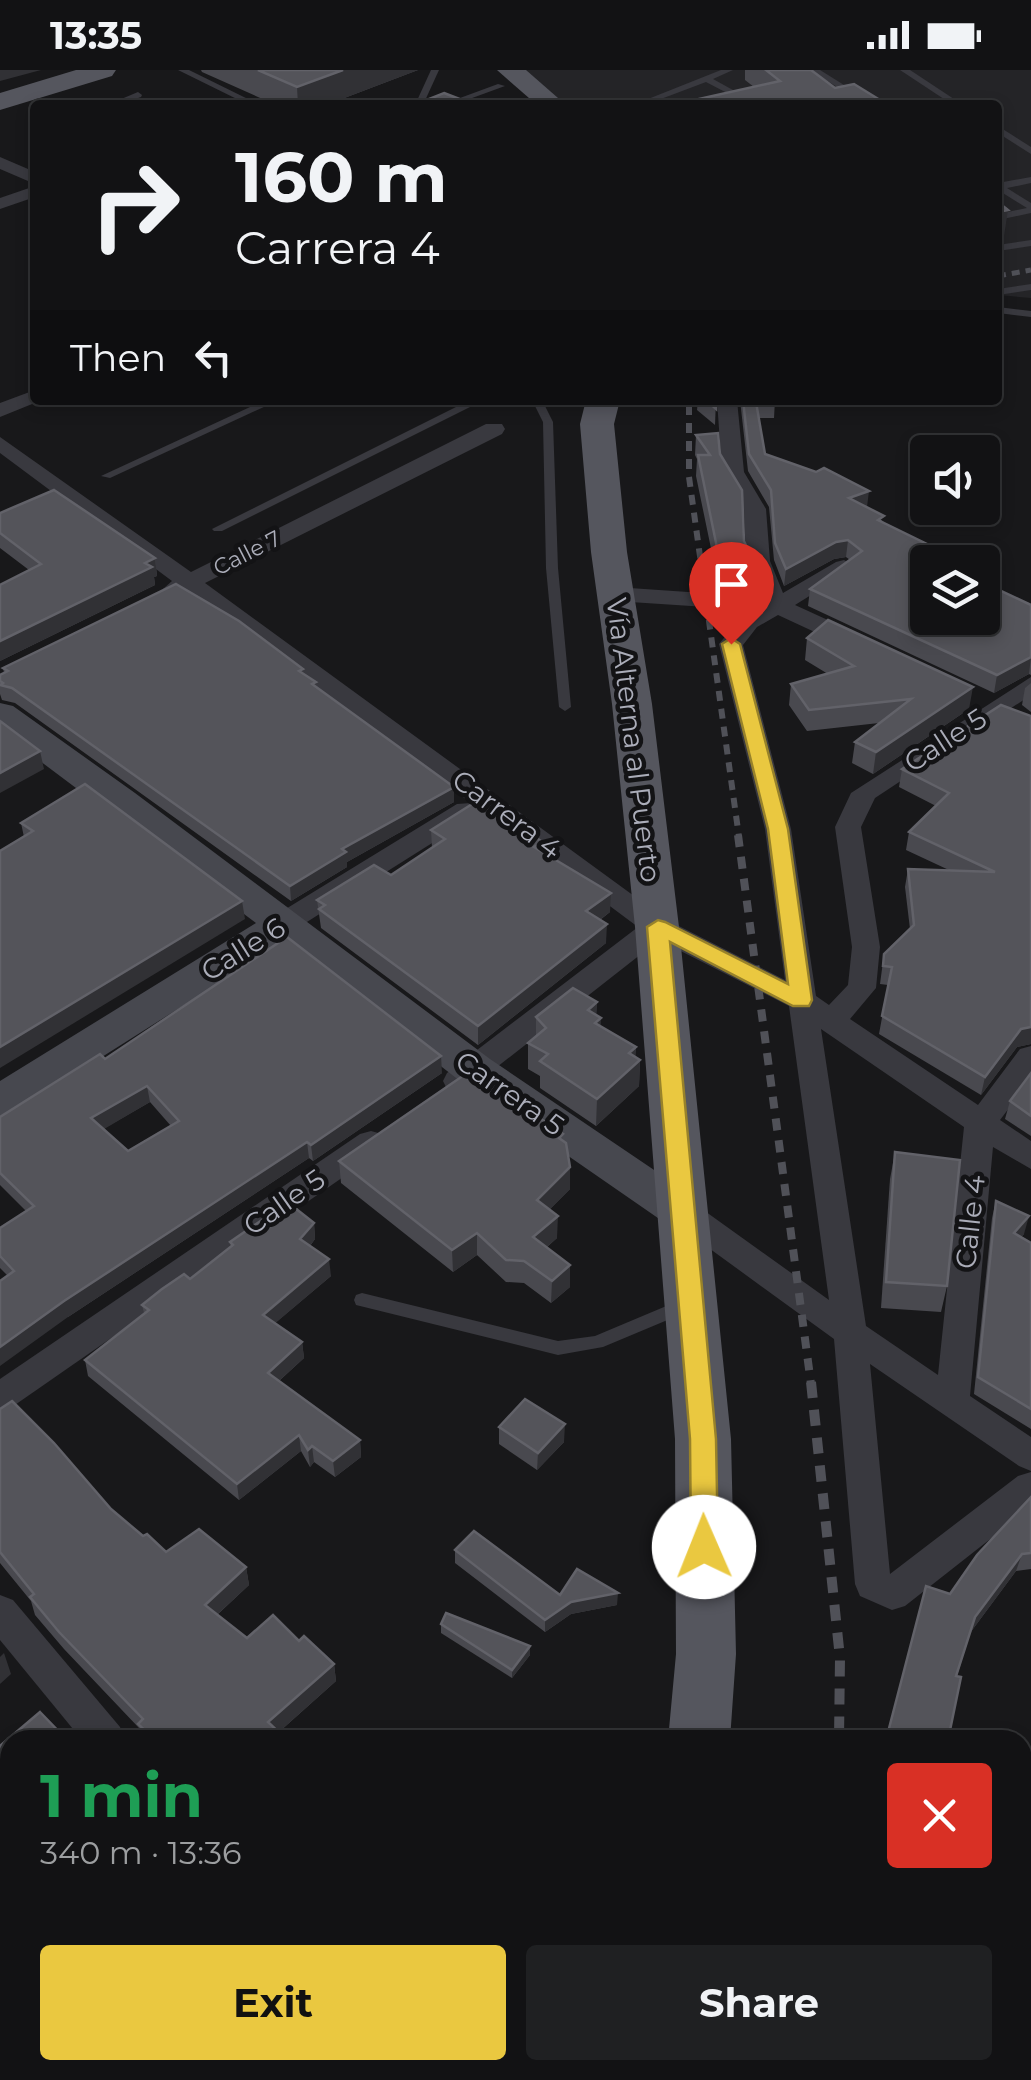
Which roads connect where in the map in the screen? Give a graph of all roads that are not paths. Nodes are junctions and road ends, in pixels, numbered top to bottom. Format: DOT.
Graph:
graph roads {
  1 [pos="76,70"];
  2 [pos="103,70"];
  3 [pos="182,70"];
  4 [pos="436,70"];
  5 [pos="729,70"];
  6 [pos="814,70"];
  7 [pos="904,70"];
  8 [pos="497,75"];
  9 [pos="707,79"];
  10 [pos="0,92"];
  11 [pos="138,94"];
  12 [pos="123,100"];
  13 [pos="245,100"];
  14 [pos="421,100"];
  15 [pos="454,100"];
  16 [pos="520,100"];
  17 [pos="544,100"];
  18 [pos="650,100"];
  19 [pos="747,100"];
  20 [pos="864,100"];
  21 [pos="951,100"];
  22 [pos="0,102"];
  23 [pos="1002,132"];
  24 [pos="1031,150"];
  25 [pos="0,162"];
  26 [pos="30,177"];
  27 [pos="1031,180"];
  28 [pos="1002,186"];
  29 [pos="1002,190"];
  30 [pos="30,193"];
  31 [pos="0,204"];
  32 [pos="1031,209"];
  33 [pos="1002,216"];
  34 [pos="1031,242"];
  35 [pos="1002,247"];
  36 [pos="1031,287"];
  37 [pos="1002,291"];
  38 [pos="1002,310"];
  39 [pos="1031,314"];
  40 [pos="30,398"];
  41 [pos="263,405"];
  42 [pos="464,405"];
  43 [pos="540,405"];
  44 [pos="601,405"];
  45 [pos="727,405"];
  46 [pos="0,411"];
  47 [pos="494,429"];
  48 [pos="0,443"];
  49 [pos="106,476"];
  50 [pos="218,530"];
  51 [pos="844,567"];
  52 [pos="190,582"];
  53 [pos="615,594"];
  54 [pos="155,599"];
  55 [pos="776,605"];
  56 [pos="878,652"];
  57 [pos="1031,684"];
  58 [pos="962,691"];
  59 [pos="565,706"];
  60 [pos="996,706"];
  61 [pos="0,714"];
  62 [pos="1031,724"];
  63 [pos="486,798"];
  64 [pos="281,924"];
  65 [pos="658,927"];
  66 [pos="801,1000"];
  67 [pos="831,1022"];
  68 [pos="1031,1057"];
  69 [pos="474,1070"];
  70 [pos="0,1101"];
  71 [pos="426,1104"];
  72 [pos="980,1124"];
  73 [pos="393,1127"];
  74 [pos="1031,1157"];
  75 [pos="684,1213"];
  76 [pos="362,1300"];
  77 [pos="692,1303"];
  78 [pos="850,1333"];
  79 [pos="0,1397"];
  80 [pos="952,1404"];
  81 [pos="1031,1456"];
  82 [pos="1031,1487"];
  83 [pos="0,1612"];
  84 [pos="98,1730"];
  85 [pos="700,1730"];
  1 -- 10 [label="main road"];
  2 -- 22 [label="main road"];
  3 -- 13 [label="lane"];
  4 -- 14 [label="lane"];
  5 -- 9 [label="lane"];
  6 -- 20 [label="lane"];
  7 -- 21 [label="lane"];
  8 -- 15 [label="lane"];
  8 -- 16 [label="main road"];
  8 -- 17 [label="main road"];
  9 -- 18 [label="lane"];
  9 -- 19 [label="lane"];
  11 -- 12 [label="lane"];
  23 -- 24 [label="lane"];
  25 -- 26 [label="street"];
  27 -- 28 [label="lane"];
  29 -- 32 [label="lane"];
  30 -- 31 [label="street"];
  32 -- 33 [label="lane"];
  34 -- 35 [label="lane"];
  36 -- 37 [label="lane"];
  38 -- 39 [label="lane"];
  40 -- 46 [label="street"];
  41 -- 49 [label="lane"];
  42 -- 50 [label="lane"];
  43 -- 59 [label="lane"];
  44 -- 53 [label="main road, Vía Alterna al Puerto"];
  45 -- 55 [label="street"];
  47 -- 52 [label="street, Calle 7"];
  48 -- 52 [label="street, Carrera 4"];
  51 -- 55 [label="street"];
  52 -- 54 [label="street, Calle 7"];
  52 -- 63 [label="street, Carrera 4"];
  53 -- 55 [label="street"];
  53 -- 65 [label="main road, Vía Alterna al Puerto"];
  55 -- 56 [label="street"];
  55 -- 66 [label="street"];
  57 -- 60 [label="street, Calle 5"];
  58 -- 60 [label="street"];
  60 -- 62 [label="street"];
  60 -- 67 [label="street, Calle 5"];
  61 -- 64 [label="street, Carrera 5"];
  63 -- 64 [label="street, Calle 6"];
  63 -- 65 [label="street, Carrera 4"];
  64 -- 69 [label="street, Carrera 5"];
  64 -- 70 [label="street, Calle 6"];
  65 -- 66 [label="street, Carrera 4"];
  65 -- 69 [label="street"];
  65 -- 75 [label="main road, Vía Alterna al Puerto"];
  66 -- 67 [label="street, Carrera 4"];
  66 -- 78 [label="street"];
  67 -- 72 [label="street, Carrera 4"];
  68 -- 72 [label="street"];
  69 -- 71 [label="street"];
  69 -- 75 [label="street, Carrera 5"];
  72 -- 74 [label="street, Carrera 4"];
  72 -- 80 [label="street, Calle 4"];
  73 -- 79 [label="street, Calle 5"];
  75 -- 77 [label="main road, Vía Alterna al Puerto"];
  75 -- 78 [label="street, Carrera 5"];
  76 -- 77 [label="lane"];
  77 -- 85 [label="main road, Vía Alterna al Puerto"];
  78 -- 80 [label="street, Carrera 5"];
  78 -- 82 [label="street"];
  80 -- 81 [label="street, Carrera 5"];
  83 -- 84 [label="street"];
}
